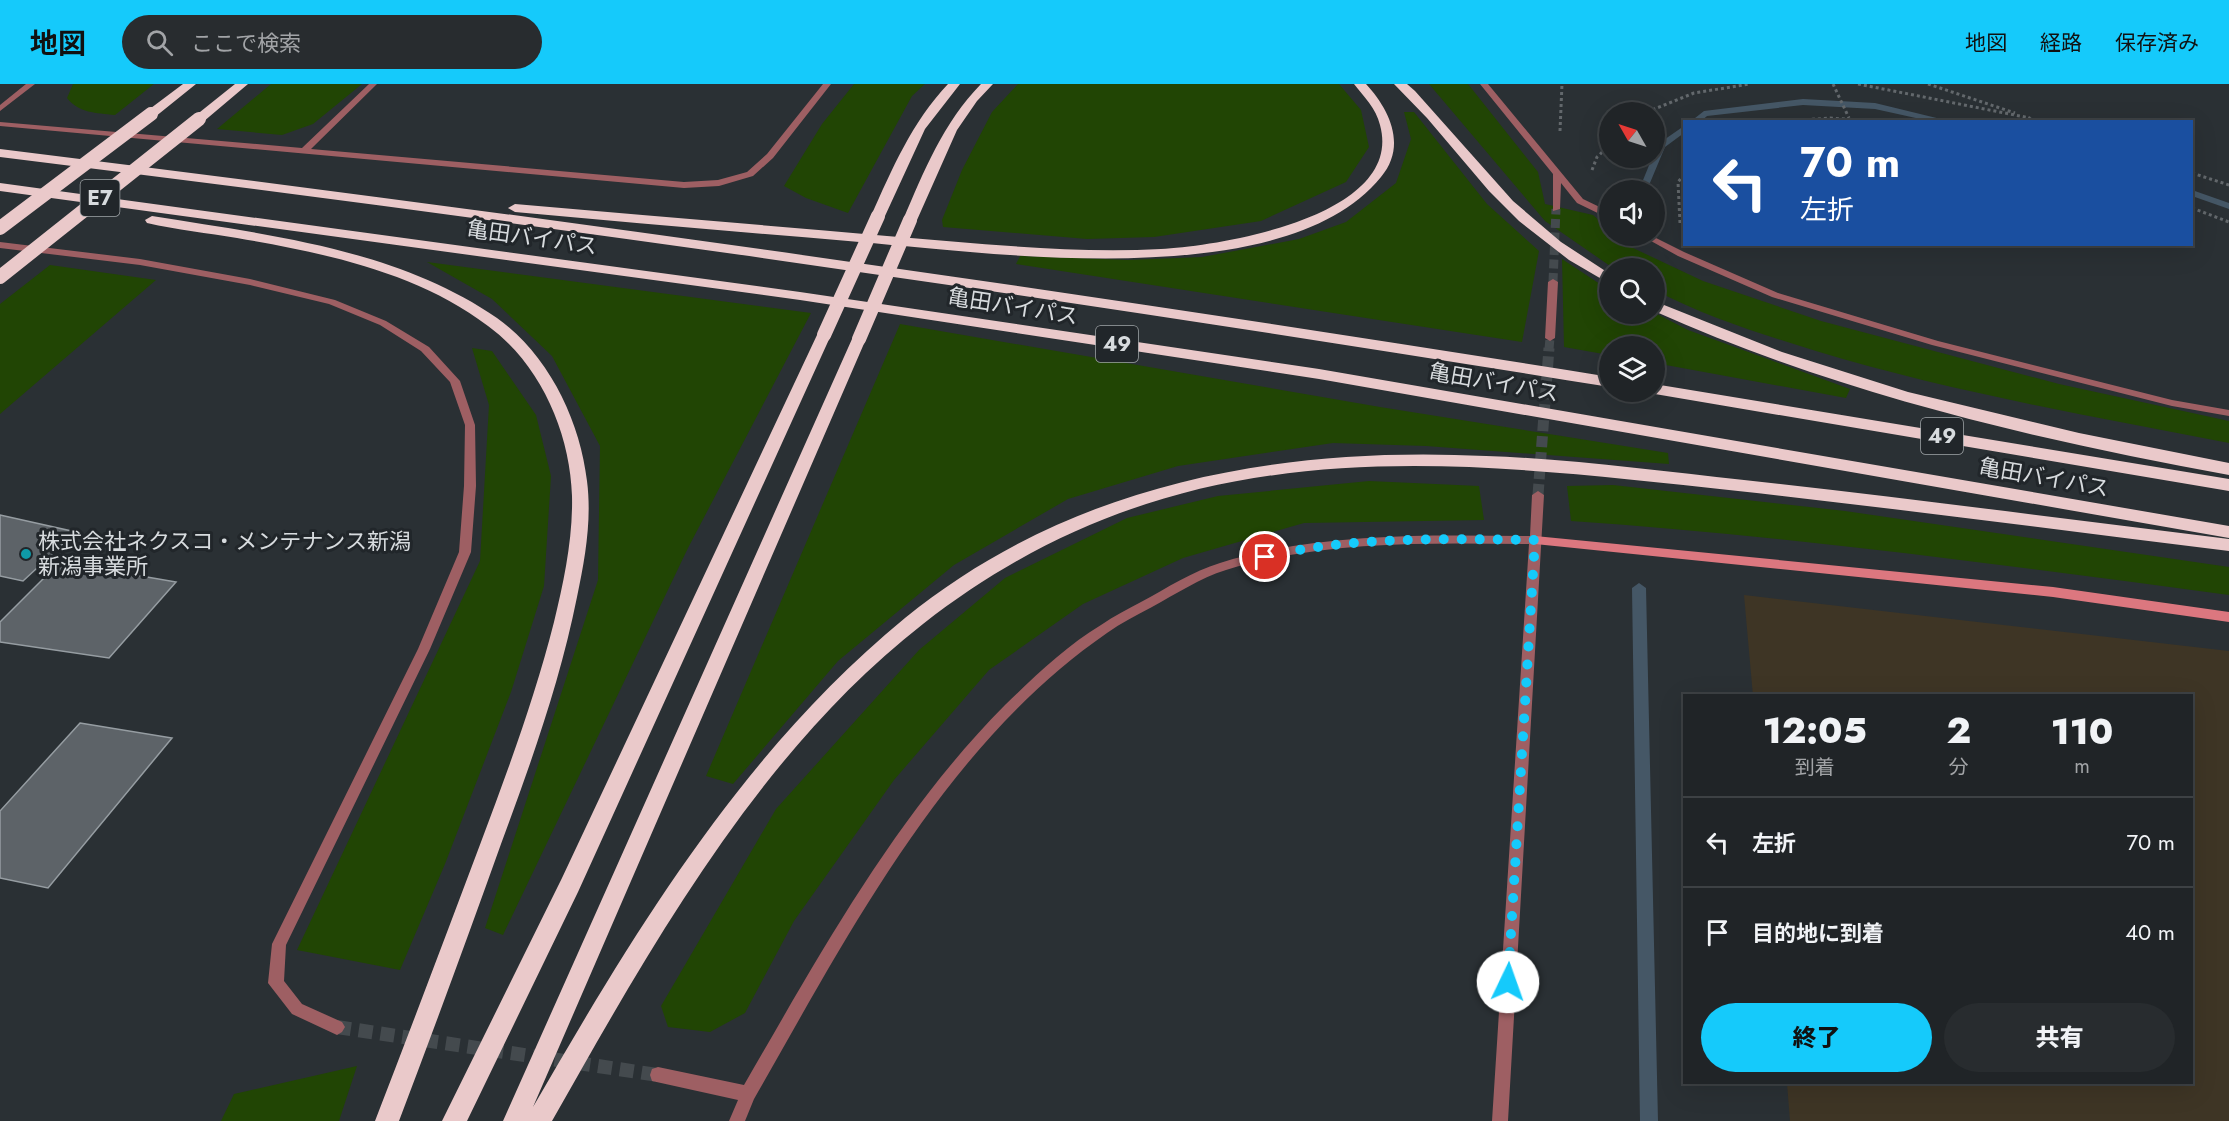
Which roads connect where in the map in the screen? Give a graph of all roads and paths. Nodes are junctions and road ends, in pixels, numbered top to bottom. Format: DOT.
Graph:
graph roads {
  1 [pos="31,84"];
  2 [pos="190,84"];
  3 [pos="242,84"];
  4 [pos="373,84"];
  5 [pos="827,84"];
  6 [pos="954,84"];
  7 [pos="987,84"];
  8 [pos="1360,84"];
  9 [pos="1400,84"];
  10 [pos="1484,84"];
  11 [pos="1750,84"];
  12 [pos="1833,84"];
  13 [pos="1858,84"];
  14 [pos="1928,84"];
  15 [pos="1665,105"];
  16 [pos="0,109"];
  17 [pos="1850,118"];
  18 [pos="2030,118"];
  19 [pos="1788,120"];
  20 [pos="1868,120"];
  21 [pos="2034,120"];
  22 [pos="0,124"];
  23 [pos="304,151"];
  24 [pos="0,153"];
  25 [pos="2193,173"];
  26 [pos="1557,174"];
  27 [pos="1683,176"];
  28 [pos="2229,185"];
  29 [pos="0,187"];
  30 [pos="292,189"];
  31 [pos="0,197"];
  32 [pos="2193,208"];
  33 [pos="1556,209"];
  34 [pos="1599,210"];
  35 [pos="2229,222"];
  36 [pos="0,228"];
  37 [pos="0,245"];
  38 [pos="1665,246"];
  39 [pos="1682,254"];
  40 [pos="1599,274"];
  41 [pos="0,277"];
  42 [pos="1553,282"];
  43 [pos="1665,310"];
  44 [pos="1550,338"];
  45 [pos="1599,380"];
  46 [pos="1665,391"];
  47 [pos="2229,413"];
  48 [pos="2229,469"];
  49 [pos="2229,485"];
  50 [pos="1538,495"];
  51 [pos="2229,532"];
  52 [pos="1535,540"];
  53 [pos="2229,545"];
  54 [pos="2229,617"];
  55 [pos="337,1027"];
  56 [pos="658,1075"];
  57 [pos="748,1094"];
  58 [pos="387,1121"];
  59 [pos="454,1121"];
  60 [pos="515,1121"];
  61 [pos="539,1121"];
  62 [pos="737,1121"];
  63 [pos="1500,1121"];
  1 -- 16 [label="street"];
  2 -- 36 [label="highway, E7, bridge"];
  3 -- 41 [label="highway, E7, bridge"];
  4 -- 23 [label="street"];
  5 -- 23 [label="street"];
  6 -- 59 [label="highway, bridge"];
  7 -- 60 [label="highway, bridge"];
  8 -- 30 [label="highway"];
  9 -- 40 [label="highway"];
  10 -- 26 [label="street"];
  11 -- 15 [label="path"];
  12 -- 17 [label="path"];
  13 -- 18 [label="path"];
  14 -- 18 [label="path"];
  17 -- 19 [label="path"];
  17 -- 20 [label="path"];
  18 -- 21 [label="path"];
  22 -- 23 [label="street"];
  24 -- 30 [label="highway, 亀田バイパス / 49"];
  25 -- 28 [label="path"];
  26 -- 33 [label="street"];
  26 -- 34 [label="street"];
  27 -- 39 [label="path"];
  29 -- 51 [label="highway, 亀田バイパス / 49"];
  30 -- 45 [label="highway, 亀田バイパス / 49"];
  31 -- 58 [label="highway"];
  32 -- 35 [label="path"];
  37 -- 55 [label="street"];
  38 -- 39 [label="street"];
  39 -- 47 [label="street"];
  42 -- 44 [label="street"];
  43 -- 48 [label="highway"];
  46 -- 49 [label="highway, 亀田バイパス / 49"];
  50 -- 52 [label="street"];
  52 -- 54 [label="street"];
  52 -- 57 [label="street"];
  52 -- 63 [label="street"];
  53 -- 61 [label="highway"];
  56 -- 57 [label="street"];
  57 -- 62 [label="street"];
}
